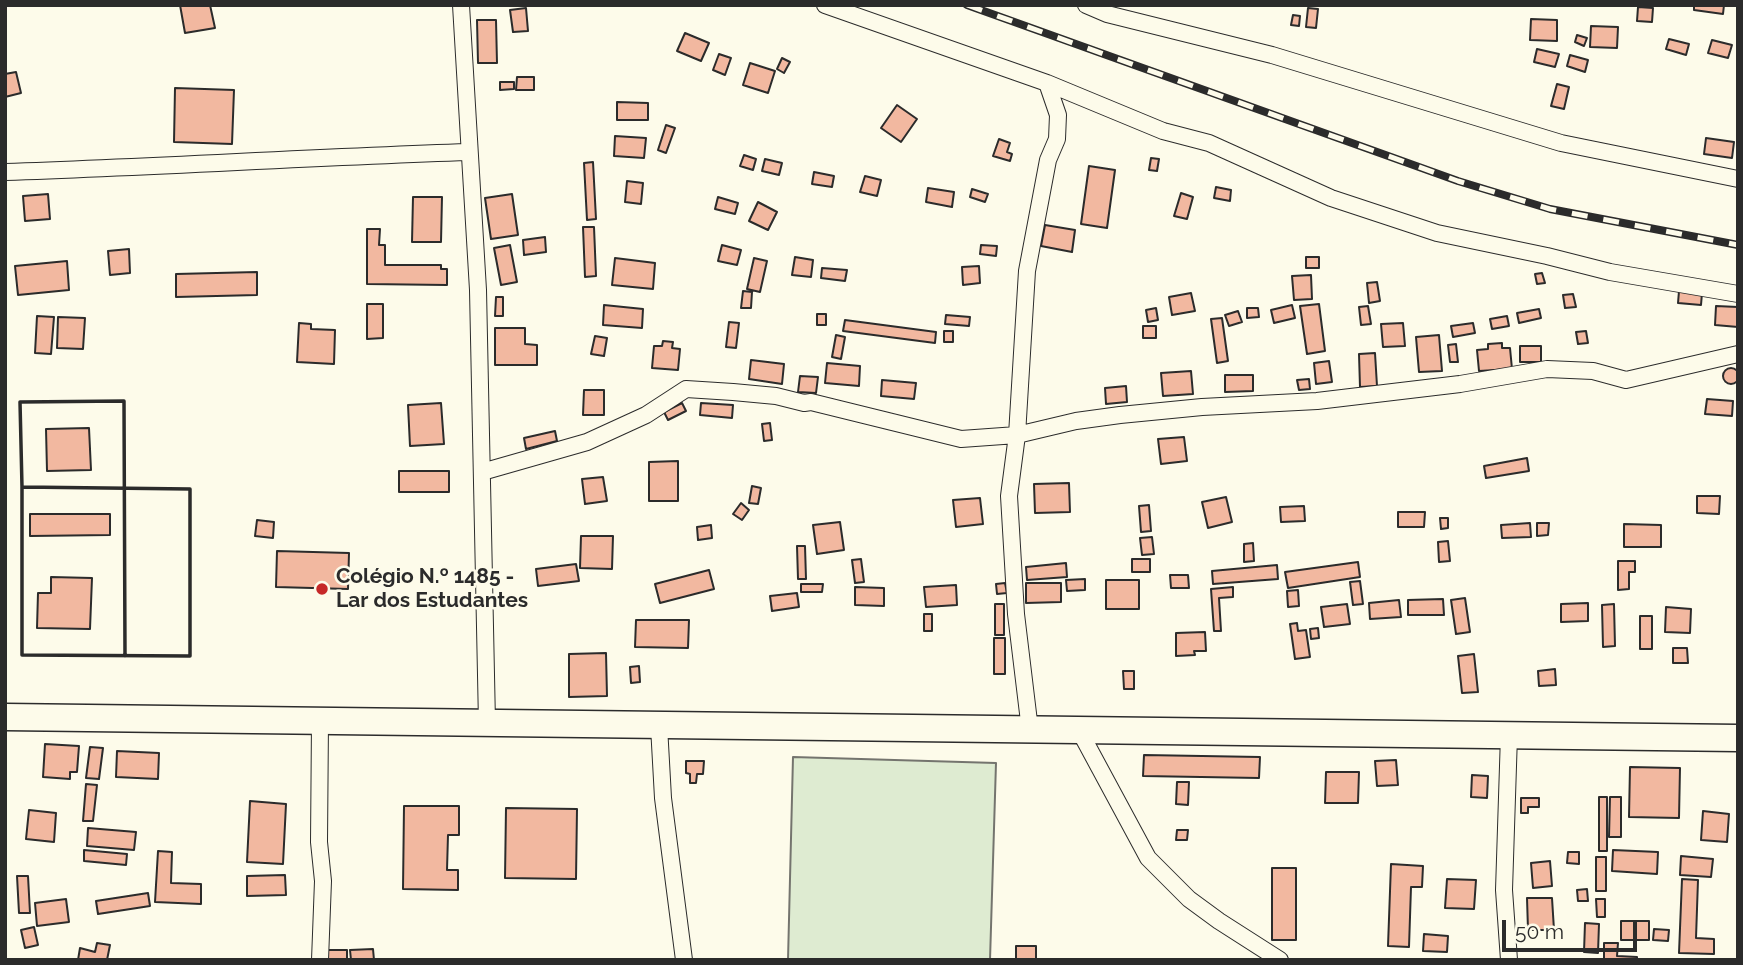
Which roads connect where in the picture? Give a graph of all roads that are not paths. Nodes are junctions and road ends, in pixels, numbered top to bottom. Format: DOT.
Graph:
graph roads {
  1 [pos="461,5"];
  2 [pos="825,5"];
  3 [pos="1086,5"];
  4 [pos="1047,83"];
  5 [pos="469,152"];
  6 [pos="5,172"];
  7 [pos="1738,179"];
  8 [pos="1738,294"];
  9 [pos="1738,354"];
  10 [pos="1017,435"];
  11 [pos="482,472"];
  12 [pos="5,717"];
  13 [pos="320,721"];
  14 [pos="487,723"];
  15 [pos="659,726"];
  16 [pos="1030,730"];
  17 [pos="1079,730"];
  18 [pos="1509,735"];
  19 [pos="1738,738"];
  20 [pos="320,960"];
  21 [pos="684,960"];
  22 [pos="1280,960"];
  23 [pos="1509,960"];
  1 -- 5 [label="street"];
  2 -- 4 [label="street"];
  3 -- 7 [label="street"];
  4 -- 8 [label="street"];
  4 -- 10 [label="street"];
  5 -- 6 [label="street"];
  5 -- 11 [label="street"];
  9 -- 10 [label="street"];
  10 -- 11 [label="street"];
  10 -- 16 [label="street"];
  11 -- 14 [label="street"];
  12 -- 13 [label="main road"];
  13 -- 14 [label="main road"];
  13 -- 20 [label="street"];
  14 -- 15 [label="main road"];
  15 -- 16 [label="main road"];
  15 -- 21 [label="street"];
  16 -- 17 [label="main road"];
  17 -- 18 [label="main road"];
  17 -- 22 [label="street"];
  18 -- 19 [label="main road"];
  18 -- 23 [label="street"];
}
